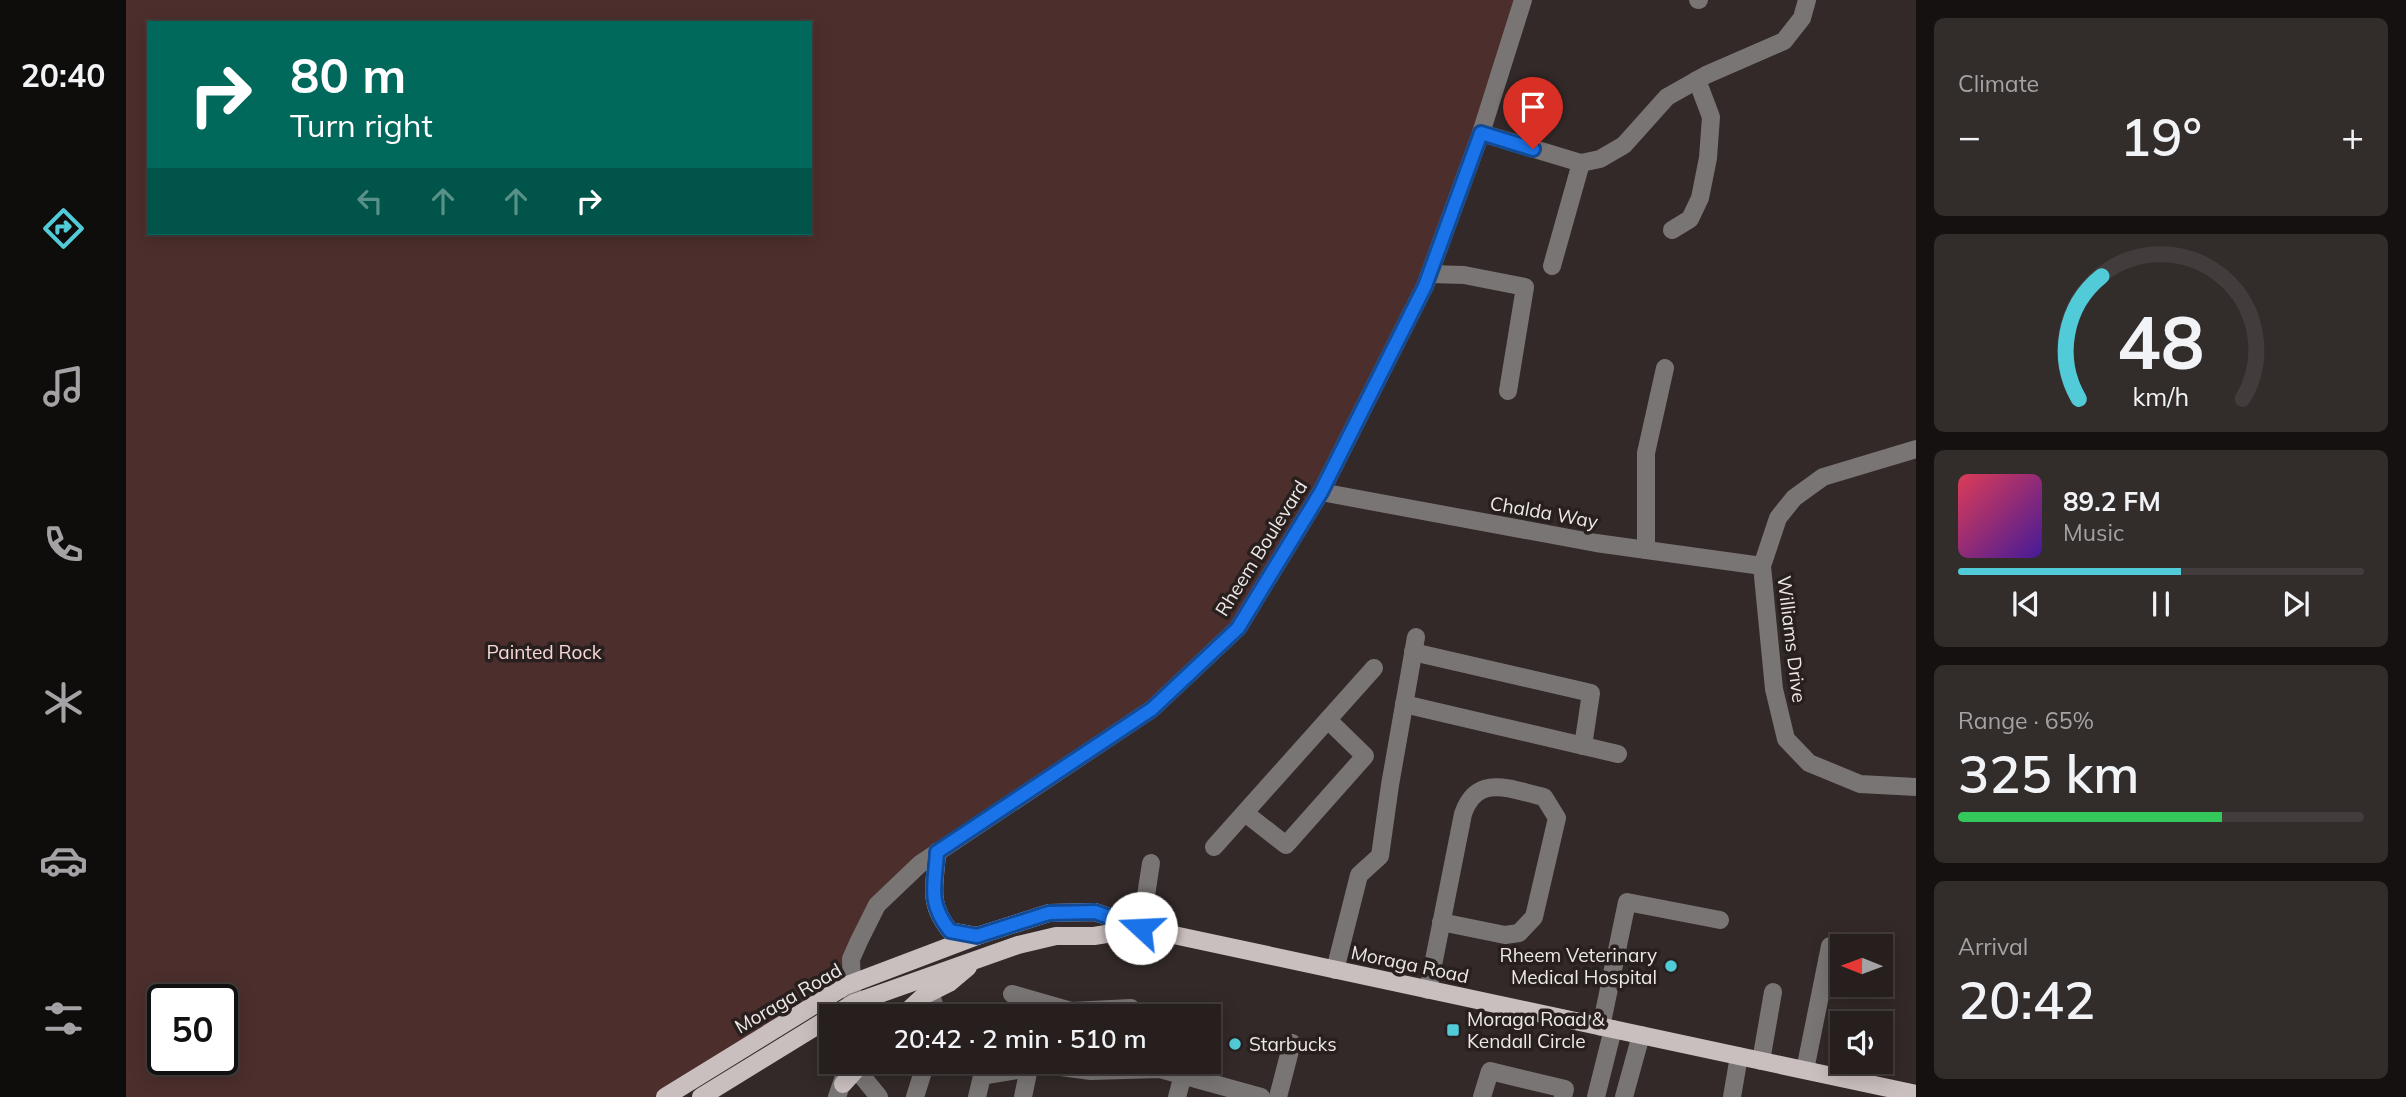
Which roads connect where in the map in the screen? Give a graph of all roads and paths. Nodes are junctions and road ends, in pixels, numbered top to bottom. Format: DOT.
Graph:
graph roads {
  1 [pos="1523,0"];
  2 [pos="1807,1"];
  3 [pos="1697,80"];
  4 [pos="1481,133"];
  5 [pos="1581,163"];
  6 [pos="1672,230"];
  7 [pos="1552,266"];
  8 [pos="1430,274"];
  9 [pos="1665,368"];
  10 [pos="1508,391"];
  11 [pos="1916,449"];
  12 [pos="1321,492"];
  13 [pos="1646,550"];
  14 [pos="1762,566"];
  15 [pos="1374,668"];
  16 [pos="1404,705"];
  17 [pos="1328,720"];
  18 [pos="1583,746"];
  19 [pos="1618,754"];
  20 [pos="1365,757"];
  21 [pos="1394,762"];
  22 [pos="1916,786"];
  23 [pos="1245,813"];
  24 [pos="1214,848"];
  25 [pos="937,852"];
  26 [pos="1151,863"];
  27 [pos="1720,920"];
  28 [pos="1441,922"];
  29 [pos="1141,928"];
  30 [pos="977,936"];
  31 [pos="1830,946"];
  32 [pos="979,959"];
  33 [pos="1335,970"];
  34 [pos="850,984"];
  35 [pos="1428,990"];
  36 [pos="930,992"];
  37 [pos="1773,992"];
  38 [pos="1013,994"];
  39 [pos="852,1004"];
  40 [pos="868,1004"];
  41 [pos="916,1004"];
  42 [pos="934,1004"];
  43 [pos="1042,1004"];
  44 [pos="819,1024"];
  45 [pos="1607,1028"];
  46 [pos="1641,1035"];
  47 [pos="1292,1043"];
  48 [pos="1739,1056"];
  49 [pos="1762,1061"];
  50 [pos="1805,1070"];
  51 [pos="850,1074"];
  52 [pos="862,1074"];
  53 [pos="922,1074"];
  54 [pos="994,1074"];
  55 [pos="1028,1074"];
  56 [pos="1179,1074"];
  57 [pos="1183,1075"];
  58 [pos="840,1091"];
  59 [pos="1223,1092"];
  60 [pos="1916,1094"];
  61 [pos="665,1097"];
  62 [pos="701,1097"];
  63 [pos="879,1097"];
  64 [pos="915,1097"];
  65 [pos="977,1097"];
  66 [pos="1023,1097"];
  67 [pos="1177,1097"];
  68 [pos="1261,1097"];
  69 [pos="1278,1097"];
  70 [pos="1482,1097"];
  71 [pos="1563,1097"];
  72 [pos="1596,1097"];
  73 [pos="1623,1097"];
  74 [pos="1732,1097"];
  1 -- 4 [label="street, Rheem Boulevard"];
  2 -- 3 [label="street"];
  3 -- 5 [label="street"];
  3 -- 6 [label="street"];
  4 -- 5 [label="street"];
  4 -- 8 [label="street, Rheem Boulevard"];
  5 -- 7 [label="street"];
  8 -- 10 [label="street"];
  8 -- 12 [label="street, Rheem Boulevard"];
  9 -- 13 [label="street"];
  11 -- 14 [label="street, Williams Drive"];
  12 -- 13 [label="street, Chalda Way"];
  12 -- 25 [label="street, Rheem Boulevard"];
  13 -- 14 [label="street, Chalda Way"];
  14 -- 22 [label="street, Williams Drive"];
  15 -- 17 [label="street"];
  16 -- 18 [label="street"];
  16 -- 18 [label="street"];
  16 -- 21 [label="street"];
  17 -- 20 [label="street"];
  17 -- 23 [label="street"];
  18 -- 19 [label="street"];
  20 -- 21 [label="street"];
  20 -- 23 [label="street"];
  21 -- 33 [label="street"];
  23 -- 24 [label="street"];
  25 -- 30 [label="main road"];
  25 -- 34 [label="street, Rheem Boulevard"];
  26 -- 29 [label="street"];
  27 -- 45 [label="street"];
  28 -- 28 [label="street"];
  28 -- 35 [label="street"];
  29 -- 30 [label="main road, Moraga Road"];
  29 -- 32 [label="main road, Moraga Road"];
  29 -- 33 [label="main road, Moraga Road"];
  30 -- 34 [label="main road, Moraga Road"];
  31 -- 50 [label="street"];
  32 -- 36 [label="main road"];
  32 -- 40 [label="main road, Moraga Road"];
  33 -- 35 [label="main road, Moraga Road"];
  34 -- 39 [label="street, Rheem Boulevard"];
  34 -- 61 [label="main road, Moraga Road"];
  35 -- 45 [label="main road, Moraga Road"];
  36 -- 41 [label="main road"];
  36 -- 42 [label="street"];
  37 -- 49 [label="street"];
  38 -- 43 [label="street"];
  44 -- 62 [label="main road, Moraga Road"];
  45 -- 46 [label="main road, Moraga Road"];
  45 -- 72 [label="street"];
  46 -- 48 [label="main road, Moraga Road"];
  46 -- 73 [label="street"];
  47 -- 69 [label="street"];
  48 -- 49 [label="main road, Moraga Road"];
  48 -- 74 [label="street"];
  49 -- 50 [label="main road, Moraga Road"];
  50 -- 60 [label="main road, Moraga Road"];
  51 -- 58 [label="main road"];
  52 -- 63 [label="street"];
  53 -- 64 [label="street"];
  54 -- 65 [label="street"];
  55 -- 66 [label="street"];
  56 -- 57 [label="street"];
  57 -- 59 [label="street"];
  57 -- 67 [label="street"];
  59 -- 68 [label="street"];
  70 -- 71 [label="street"];
}
